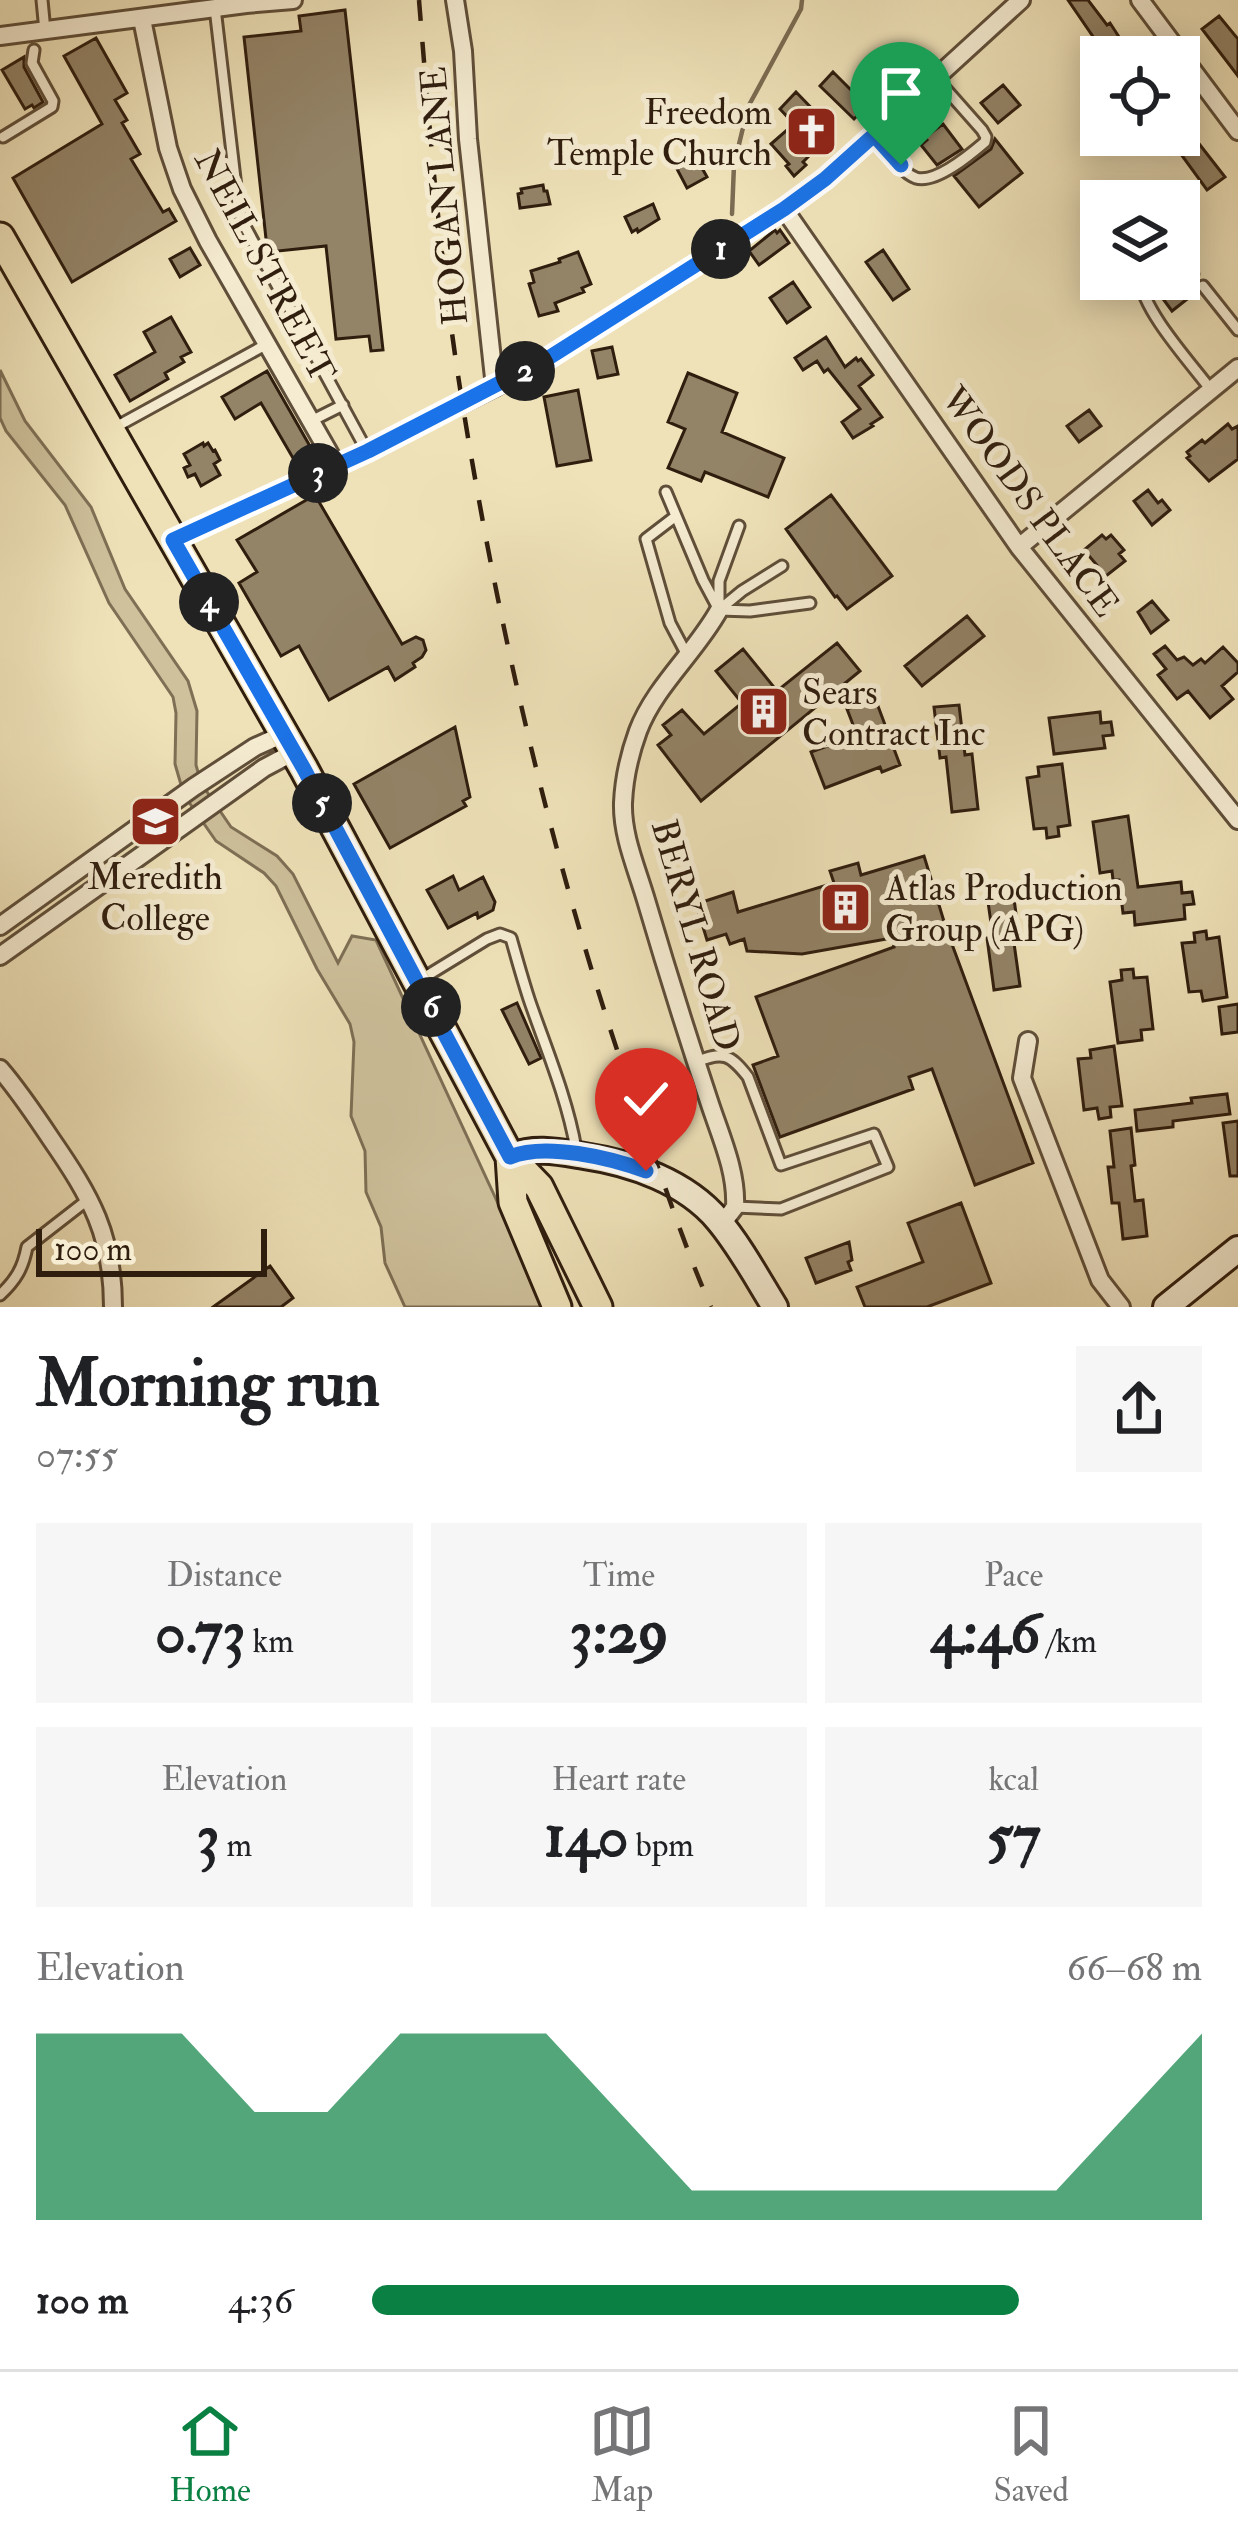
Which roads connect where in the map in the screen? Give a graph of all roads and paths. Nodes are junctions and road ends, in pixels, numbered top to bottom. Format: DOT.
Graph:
graph roads {
  1 [pos="42,0"];
  2 [pos="293,0"];
  3 [pos="455,0"];
  4 [pos="1021,0"];
  5 [pos="1140,0"];
  6 [pos="246,2"];
  7 [pos="215,8"];
  8 [pos="142,19"];
  9 [pos="45,31"];
  10 [pos="0,36"];
  11 [pos="34,50"];
  12 [pos="936,78"];
  13 [pos="1238,131"];
  14 [pos="874,135"];
  15 [pos="3,137"];
  16 [pos="784,209"];
  17 [pos="0,238"];
  18 [pos="1203,286"];
  19 [pos="1146,300"];
  20 [pos="1238,330"];
  21 [pos="267,344"];
  22 [pos="1238,368"];
  23 [pos="495,387"];
  24 [pos="1211,390"];
  25 [pos="343,405"];
  26 [pos="311,421"];
  27 [pos="110,430"];
  28 [pos="368,451"];
  29 [pos="336,465"];
  30 [pos="666,493"];
  31 [pos="676,516"];
  32 [pos="739,526"];
  33 [pos="173,540"];
  34 [pos="1019,547"];
  35 [pos="782,566"];
  36 [pos="810,603"];
  37 [pos="719,610"];
  38 [pos="688,657"];
  39 [pos="289,743"];
  40 [pos="1238,820"];
  41 [pos="8,921"];
  42 [pos="29,935"];
  43 [pos="0,956"];
  44 [pos="418,982"];
  45 [pos="1028,1040"];
  46 [pos="696,1062"];
  47 [pos="0,1069"];
  48 [pos="577,1155"];
  49 [pos="510,1157"];
  50 [pos="90,1198"];
  51 [pos="728,1216"];
  52 [pos="1238,1249"];
  53 [pos="0,1295"];
  54 [pos="113,1307"];
  55 [pos="557,1307"];
  56 [pos="598,1307"];
  57 [pos="775,1307"];
  58 [pos="1121,1307"];
  59 [pos="1166,1307"];
  1 -- 9 [label="lane"];
  2 -- 6 [label="street"];
  3 -- 23 [label="street, HOGAN LANE"];
  4 -- 12 [label="street"];
  5 -- 13 [label="street"];
  6 -- 7 [label="street"];
  7 -- 8 [label="street"];
  7 -- 25 [label="lane"];
  8 -- 9 [label="street"];
  8 -- 21 [label="street, NEIL STREET"];
  9 -- 10 [label="street"];
  11 -- 15 [label="lane"];
  12 -- 14 [label="street"];
  12 -- 14 [label="lane"];
  14 -- 16 [label="street"];
  16 -- 23 [label="street"];
  16 -- 34 [label="street, WOODS PLACE"];
  17 -- 27 [label="main road"];
  18 -- 20 [label="lane"];
  19 -- 24 [label="lane"];
  21 -- 26 [label="street, NEIL STREET"];
  21 -- 27 [label="lane"];
  22 -- 24 [label="street"];
  23 -- 28 [label="street"];
  24 -- 34 [label="street"];
  25 -- 26 [label="lane"];
  25 -- 28 [label="lane"];
  26 -- 29 [label="street, NEIL STREET"];
  27 -- 33 [label="main road"];
  28 -- 29 [label="street"];
  29 -- 33 [label="street"];
  30 -- 31 [label="lane"];
  31 -- 37 [label="lane"];
  31 -- 38 [label="lane"];
  32 -- 37 [label="lane"];
  33 -- 39 [label="main road"];
  34 -- 40 [label="street, WOODS PLACE"];
  35 -- 37 [label="lane"];
  36 -- 37 [label="lane"];
  37 -- 38 [label="street, BERYL ROAD"];
  38 -- 46 [label="street, BERYL ROAD"];
  39 -- 41 [label="street"];
  39 -- 42 [label="street"];
  39 -- 44 [label="main road"];
  41 -- 42 [label="street"];
  42 -- 43 [label="street"];
  44 -- 48 [label="lane"];
  44 -- 49 [label="main road"];
  45 -- 58 [label="street"];
  46 -- 51 [label="street, BERYL ROAD"];
  46 -- 51 [label="lane"];
  47 -- 50 [label="street"];
  48 -- 49 [label="street, BERYL ROAD"];
  48 -- 51 [label="street, BERYL ROAD"];
  49 -- 55 [label="main road"];
  49 -- 56 [label="main road"];
  50 -- 53 [label="lane"];
  50 -- 54 [label="street"];
  51 -- 57 [label="street, BERYL ROAD"];
  52 -- 59 [label="street"];
}
